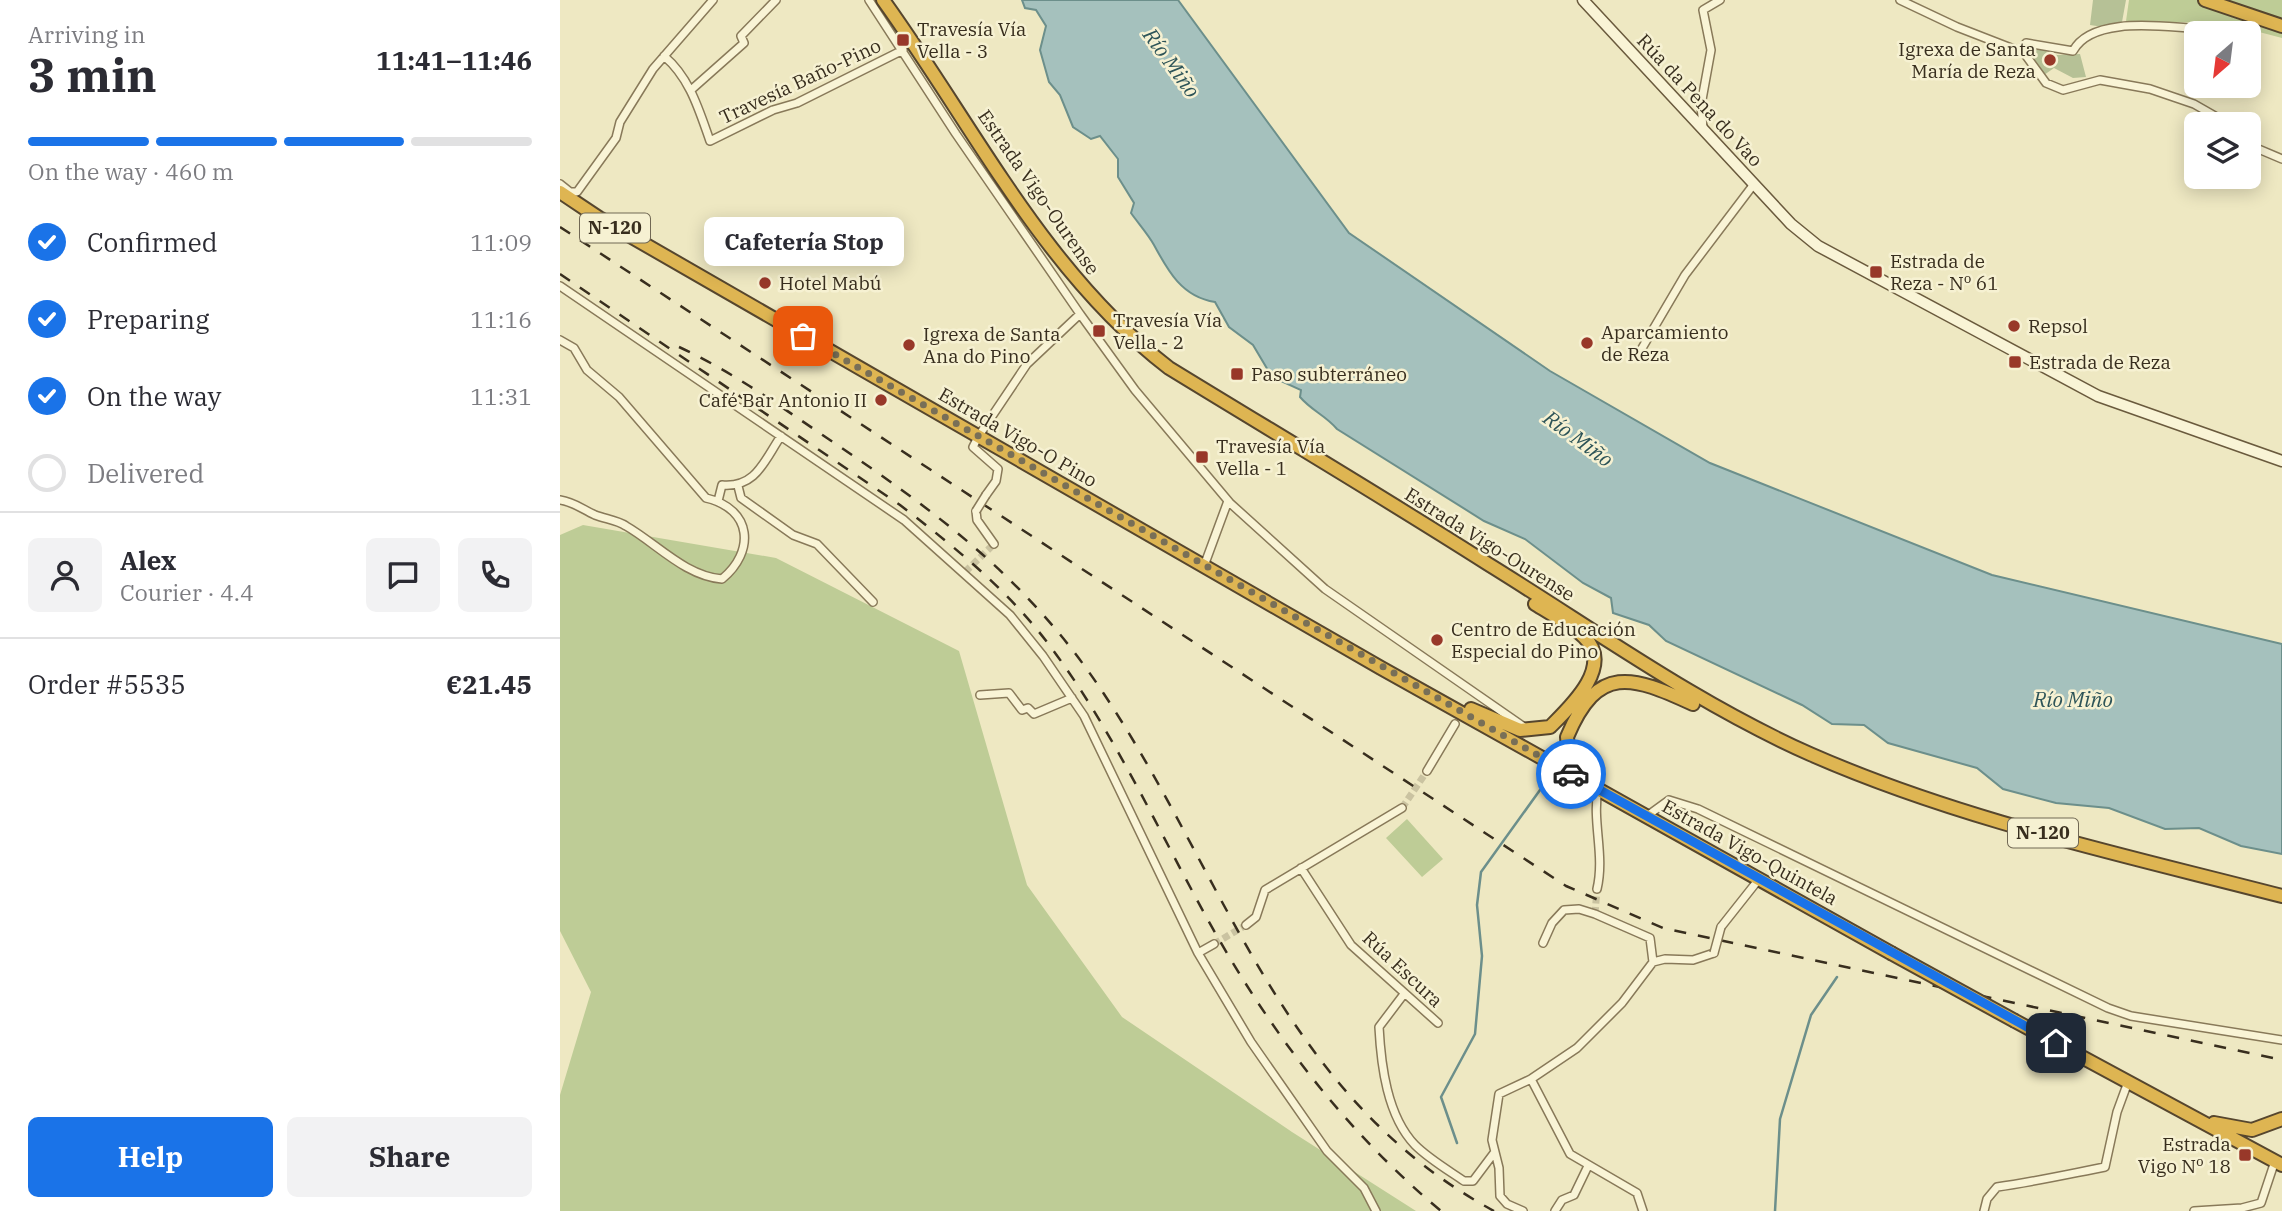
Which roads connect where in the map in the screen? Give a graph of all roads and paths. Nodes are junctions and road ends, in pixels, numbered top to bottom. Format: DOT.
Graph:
graph roads {
  1 [pos="713,0"];
  2 [pos="776,0"];
  3 [pos="869,0"];
  4 [pos="883,0"];
  5 [pos="1583,0"];
  6 [pos="1720,0"];
  7 [pos="1900,0"];
  8 [pos="2205,0"];
  9 [pos="2225,0"];
  10 [pos="2282,20"];
  11 [pos="2282,26"];
  12 [pos="2184,28"];
  13 [pos="903,50"];
  14 [pos="2019,52"];
  15 [pos="664,56"];
  16 [pos="691,90"];
  17 [pos="2208,112"];
  18 [pos="1703,129"];
  19 [pos="2261,150"];
  20 [pos="2282,159"];
  21 [pos="560,184"];
  22 [pos="1754,184"];
  23 [pos="560,192"];
  24 [pos="577,198"];
  25 [pos="560,285"];
  26 [pos="1080,314"];
  27 [pos="560,340"];
  28 [pos="1637,355"];
  29 [pos="780,436"];
  30 [pos="978,437"];
  31 [pos="2282,461"];
  32 [pos="738,486"];
  33 [pos="560,499"];
  34 [pos="718,501"];
  35 [pos="1228,501"];
  36 [pos="1389,503"];
  37 [pos="994,544"];
  38 [pos="1204,566"];
  39 [pos="873,603"];
  40 [pos="1381,668"];
  41 [pos="1475,694"];
  42 [pos="980,695"];
  43 [pos="1072,698"];
  44 [pos="1436,698"];
  45 [pos="1467,707"];
  46 [pos="1478,722"];
  47 [pos="1455,724"];
  48 [pos="1528,730"];
  49 [pos="1809,754"];
  50 [pos="1427,771"];
  51 [pos="1598,789"];
  52 [pos="1402,808"];
  53 [pos="1647,816"];
  54 [pos="1301,868"];
  55 [pos="1759,879"];
  56 [pos="1597,888"];
  57 [pos="2282,897"];
  58 [pos="1246,925"];
  59 [pos="1543,943"];
  60 [pos="1214,944"];
  61 [pos="1198,953"];
  62 [pos="1653,962"];
  63 [pos="1405,994"];
  64 [pos="1438,1023"];
  65 [pos="2282,1041"];
  66 [pos="2098,1066"];
  67 [pos="1531,1079"];
  68 [pos="2128,1082"];
  69 [pos="2282,1119"];
  70 [pos="1494,1153"];
  71 [pos="2279,1163"];
  72 [pos="1588,1166"];
  73 [pos="1376,1211"];
  74 [pos="1523,1211"];
  75 [pos="1555,1211"];
  76 [pos="1643,1211"];
  77 [pos="1984,1211"];
  78 [pos="2197,1211"];
  1 -- 15 [label="street"];
  2 -- 16 [label="street"];
  3 -- 13 [label="street"];
  4 -- 36 [label="highway, Estrada Vigo-Ourense / N-120"];
  5 -- 18 [label="main road, Rúa da Pena do Vao"];
  6 -- 18 [label="street"];
  7 -- 14 [label="street"];
  8 -- 11 [label="highway"];
  9 -- 10 [label="highway"];
  12 -- 14 [label="street"];
  13 -- 16 [label="street, Travesía Baño-Pino"];
  13 -- 26 [label="street"];
  14 -- 17 [label="street"];
  15 -- 16 [label="street"];
  15 -- 24 [label="street"];
  18 -- 22 [label="main road, Rúa da Pena do Vao"];
  19 -- 20 [label="street"];
  21 -- 24 [label="street"];
  22 -- 28 [label="street"];
  22 -- 31 [label="main road, Rúa da Pena do Vao"];
  23 -- 24 [label="highway, Estrada Vigo-O Pino / N-120"];
  24 -- 30 [label="highway, Estrada Vigo-O Pino / N-120"];
  25 -- 29 [label="street"];
  26 -- 30 [label="street"];
  26 -- 35 [label="street"];
  27 -- 34 [label="street"];
  29 -- 32 [label="street"];
  29 -- 43 [label="street"];
  30 -- 37 [label="street, bridge"];
  30 -- 38 [label="highway, Estrada Vigo-O Pino / N-120"];
  32 -- 34 [label="street"];
  32 -- 39 [label="street"];
  33 -- 34 [label="street"];
  35 -- 38 [label="street"];
  35 -- 41 [label="street"];
  36 -- 48 [label="highway"];
  36 -- 49 [label="highway, Estrada Vigo-Ourense / N-120"];
  38 -- 40 [label="highway, Estrada Vigo-Quintela / N-120"];
  40 -- 44 [label="highway, Estrada Vigo-Quintela / N-120"];
  40 -- 45 [label="highway"];
  41 -- 45 [label="street"];
  41 -- 48 [label="street"];
  42 -- 43 [label="street"];
  43 -- 61 [label="street"];
  44 -- 46 [label="highway, Estrada Vigo-Quintela / N-120"];
  44 -- 47 [label="street"];
  45 -- 48 [label="highway"];
  46 -- 47 [label="street"];
  46 -- 51 [label="highway, Estrada Vigo-Quintela / N-120"];
  47 -- 50 [label="street"];
  49 -- 53 [label="highway"];
  49 -- 57 [label="highway, Estrada Vigo-Ourense / N-120"];
  51 -- 53 [label="highway, Estrada Vigo-Quintela / N-120"];
  51 -- 56 [label="street"];
  52 -- 54 [label="street"];
  53 -- 55 [label="highway, Estrada Vigo-Quintela / N-120"];
  53 -- 65 [label="street"];
  54 -- 58 [label="street"];
  54 -- 63 [label="street, Rúa Escura"];
  55 -- 62 [label="street, bridge"];
  55 -- 66 [label="highway, Estrada Vigo-Quintela / N-120, bridge"];
  59 -- 62 [label="street"];
  60 -- 61 [label="street"];
  61 -- 73 [label="street"];
  62 -- 67 [label="street"];
  63 -- 64 [label="street, Rúa Escura"];
  63 -- 70 [label="street"];
  66 -- 68 [label="highway, Estrada Vigo-Quintela / N-120"];
  66 -- 69 [label="highway"];
  67 -- 70 [label="street"];
  67 -- 72 [label="street"];
  68 -- 71 [label="highway, Estrada Vigo-Quintela / N-120"];
  68 -- 77 [label="street"];
  70 -- 74 [label="street"];
  71 -- 78 [label="street"];
  72 -- 75 [label="street"];
  72 -- 76 [label="street"];
}
